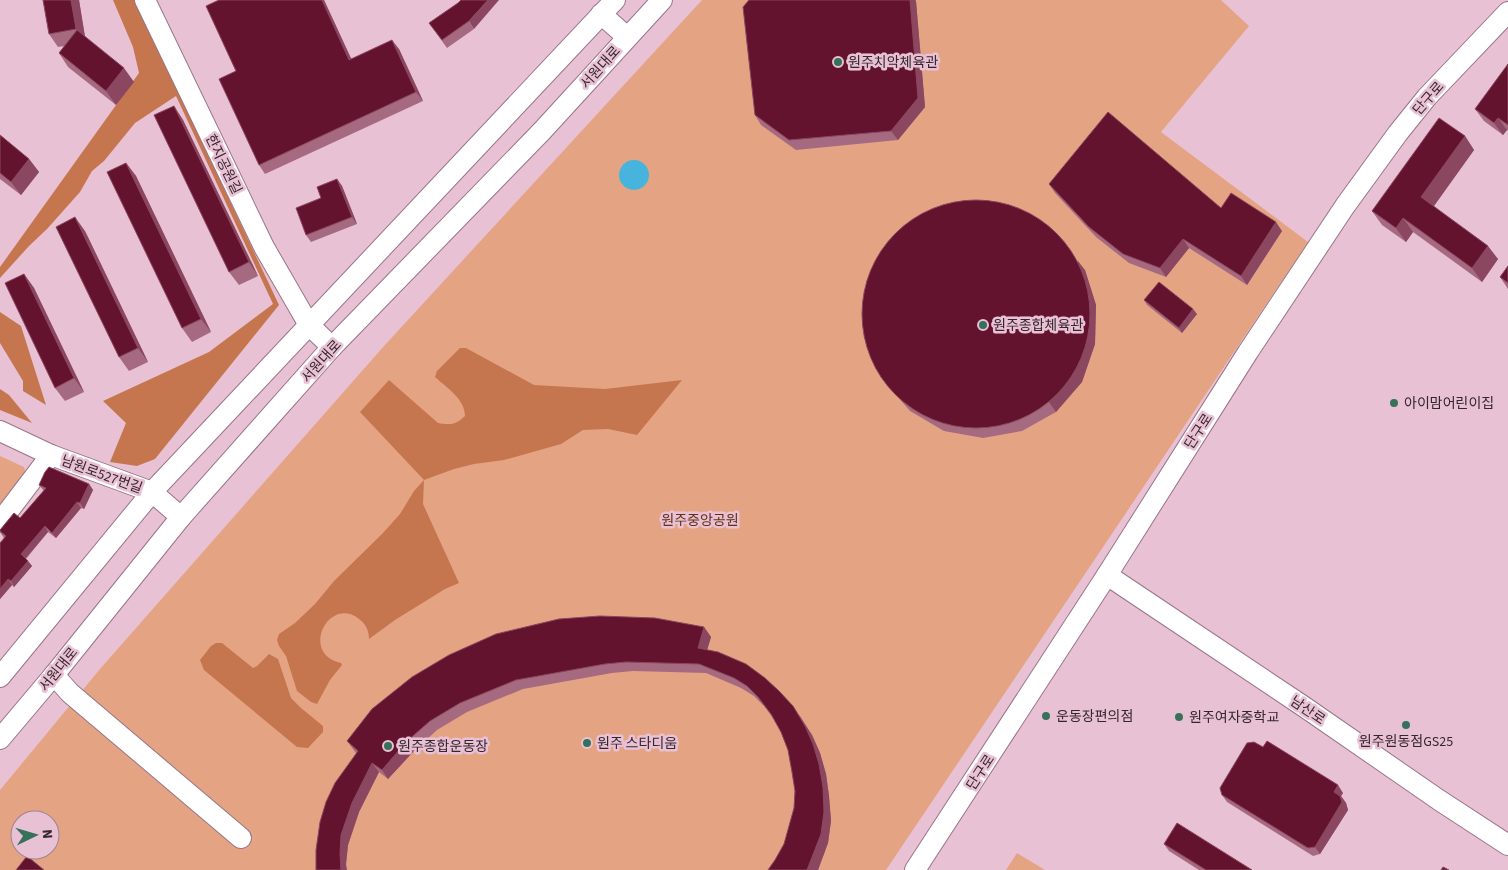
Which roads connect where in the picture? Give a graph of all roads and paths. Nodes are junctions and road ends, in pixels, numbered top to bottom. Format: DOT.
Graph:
graph roads {
  1 [pos="145,0"];
  2 [pos="662,0"];
  3 [pos="608,7"];
  4 [pos="1508,12"];
  5 [pos="628,37"];
  6 [pos="309,325"];
  7 [pos="332,347"];
  8 [pos="0,431"];
  9 [pos="51,455"];
  10 [pos="152,492"];
  11 [pos="181,517"];
  12 [pos="0,522"];
  13 [pos="1107,574"];
  14 [pos="54,675"];
  15 [pos="0,677"];
  16 [pos="0,739"];
  17 [pos="240,838"];
  18 [pos="1508,845"];
  19 [pos="916,870"];
  1 -- 6 [label="street, 한지공원길"];
  2 -- 5 [label="street, 서원대로"];
  3 -- 5 [label="street"];
  3 -- 6 [label="street"];
  4 -- 13 [label="street, 단구로"];
  5 -- 7 [label="street, 서원대로"];
  6 -- 7 [label="street, 한지공원길"];
  6 -- 10 [label="street"];
  7 -- 11 [label="street, 서원대로"];
  8 -- 9 [label="street, 남원로527번길"];
  9 -- 10 [label="street, 남원로527번길"];
  9 -- 12 [label="street, 남원로527번길"];
  10 -- 11 [label="street"];
  10 -- 15 [label="street"];
  11 -- 14 [label="street, 서원대로"];
  13 -- 18 [label="street, 남산로"];
  13 -- 19 [label="street, 단구로"];
  14 -- 16 [label="street, 서원대로"];
  14 -- 17 [label="street"];
}
